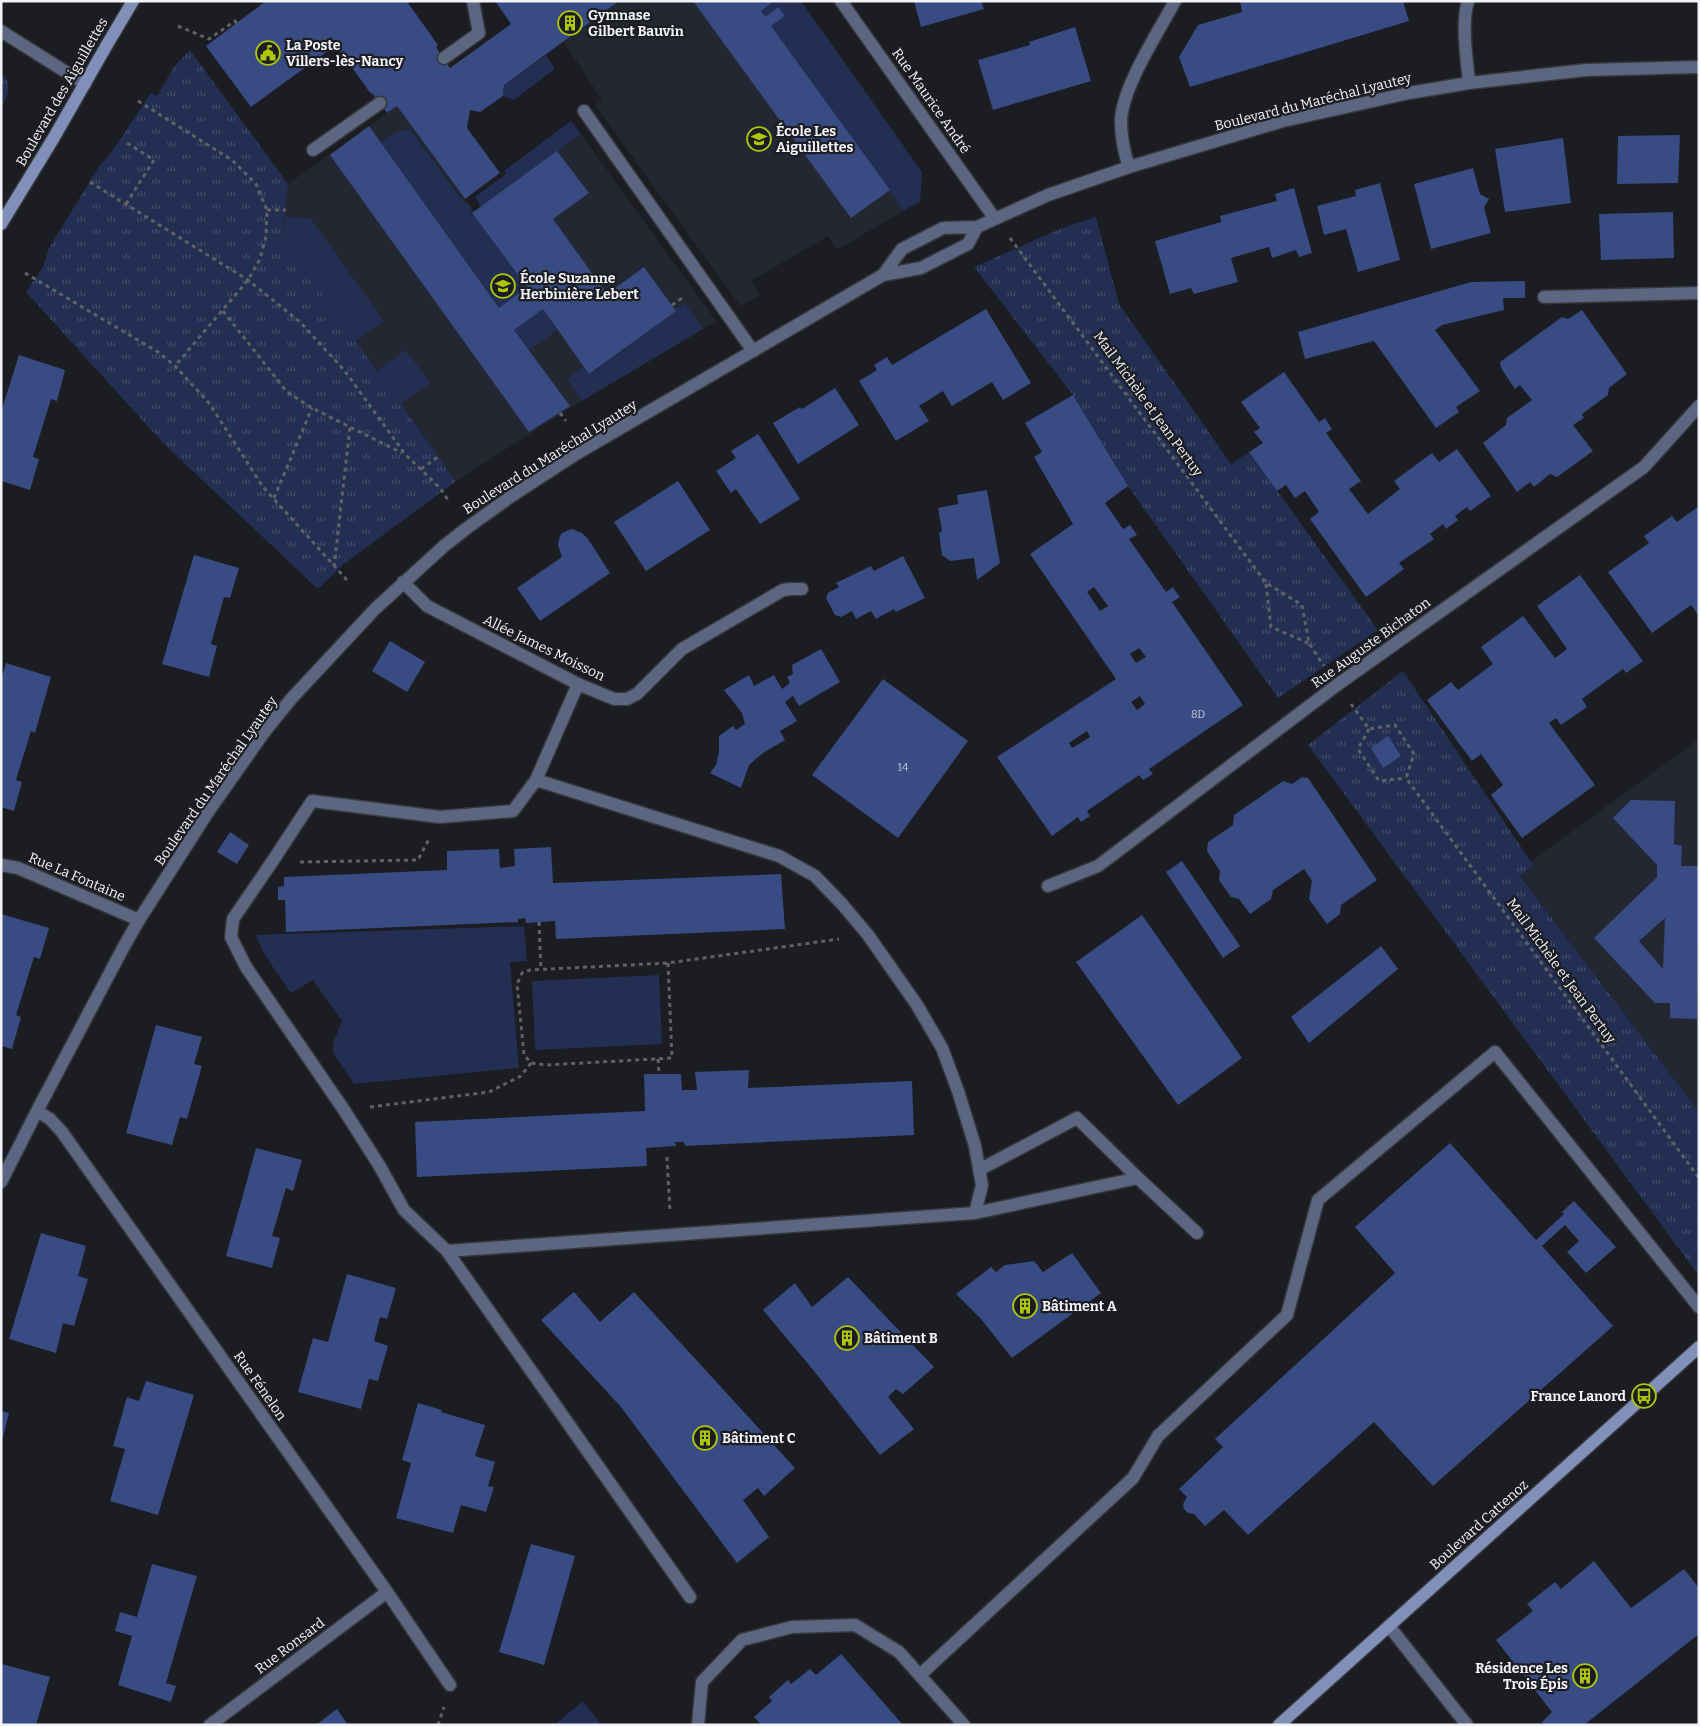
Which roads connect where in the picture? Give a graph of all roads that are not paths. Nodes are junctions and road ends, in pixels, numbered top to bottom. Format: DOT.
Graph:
graph roads {
  1 [pos="133,1"];
  2 [pos="473,1"];
  3 [pos="841,1"];
  4 [pos="1175,1"];
  5 [pos="1468,1"];
  6 [pos="1,31"];
  7 [pos="444,58"];
  8 [pos="1699,67"];
  9 [pos="1469,83"];
  10 [pos="85,84"];
  11 [pos="380,104"];
  12 [pos="584,111"];
  13 [pos="313,150"];
  14 [pos="1129,167"];
  15 [pos="995,219"];
  16 [pos="1,224"];
  17 [pos="978,227"];
  18 [pos="883,275"];
  19 [pos="1699,293"];
  20 [pos="1544,297"];
  21 [pos="753,351"];
  22 [pos="1699,406"];
  23 [pos="402,582"];
  24 [pos="802,590"];
  25 [pos="578,684"];
  26 [pos="536,780"];
  27 [pos="1,864"];
  28 [pos="1048,886"];
  29 [pos="139,920"];
  30 [pos="37,1111"];
  31 [pos="979,1170"];
  32 [pos="1138,1178"];
  33 [pos="1,1182"];
  34 [pos="975,1213"];
  35 [pos="1197,1233"];
  36 [pos="447,1251"];
  37 [pos="1699,1307"];
  38 [pos="1699,1347"];
  39 [pos="387,1592"];
  40 [pos="690,1597"];
  41 [pos="1389,1626"];
  42 [pos="920,1675"];
  43 [pos="450,1685"];
  44 [pos="210,1725"];
  45 [pos="698,1725"];
  46 [pos="964,1725"];
  47 [pos="1279,1725"];
  48 [pos="1466,1725"];
  1 -- 10 [label="street, Boulevard des Aiguillettes"];
  2 -- 7 [label="street"];
  3 -- 15 [label="street, Rue Maurice André"];
  4 -- 14 [label="street"];
  5 -- 9 [label="street"];
  6 -- 10 [label="street"];
  8 -- 9 [label="street, Boulevard du Maréchal Lyautey"];
  9 -- 14 [label="street, Boulevard du Maréchal Lyautey"];
  10 -- 16 [label="street, Boulevard des Aiguillettes"];
  11 -- 13 [label="street"];
  12 -- 21 [label="street"];
  14 -- 15 [label="street, Boulevard du Maréchal Lyautey"];
  15 -- 17 [label="street, Boulevard du Maréchal Lyautey"];
  17 -- 18 [label="street, Boulevard du Maréchal Lyautey"];
  17 -- 18 [label="street, Boulevard du Maréchal Lyautey"];
  18 -- 21 [label="street, Boulevard du Maréchal Lyautey"];
  19 -- 20 [label="street"];
  21 -- 23 [label="street, Boulevard du Maréchal Lyautey"];
  22 -- 28 [label="street, Rue Auguste Bichaton"];
  23 -- 25 [label="street, Allée James Moisson"];
  23 -- 29 [label="street, Boulevard du Maréchal Lyautey"];
  24 -- 25 [label="street, Allée James Moisson"];
  25 -- 26 [label="street"];
  26 -- 31 [label="street"];
  26 -- 36 [label="street"];
  27 -- 29 [label="street, Rue La Fontaine"];
  29 -- 30 [label="street, Boulevard du Maréchal Lyautey"];
  30 -- 33 [label="street, Boulevard du Maréchal Lyautey"];
  30 -- 39 [label="street, Rue Fénelon"];
  31 -- 32 [label="street"];
  31 -- 34 [label="street"];
  32 -- 34 [label="street"];
  32 -- 35 [label="street"];
  34 -- 36 [label="street"];
  36 -- 40 [label="street"];
  37 -- 42 [label="street"];
  38 -- 41 [label="street, Boulevard Cattenoz"];
  39 -- 43 [label="street, Rue Fénelon"];
  39 -- 44 [label="street, Rue Ronsard"];
  41 -- 47 [label="street, Boulevard Cattenoz"];
  41 -- 48 [label="street"];
  42 -- 45 [label="street"];
  42 -- 46 [label="street"];
}
